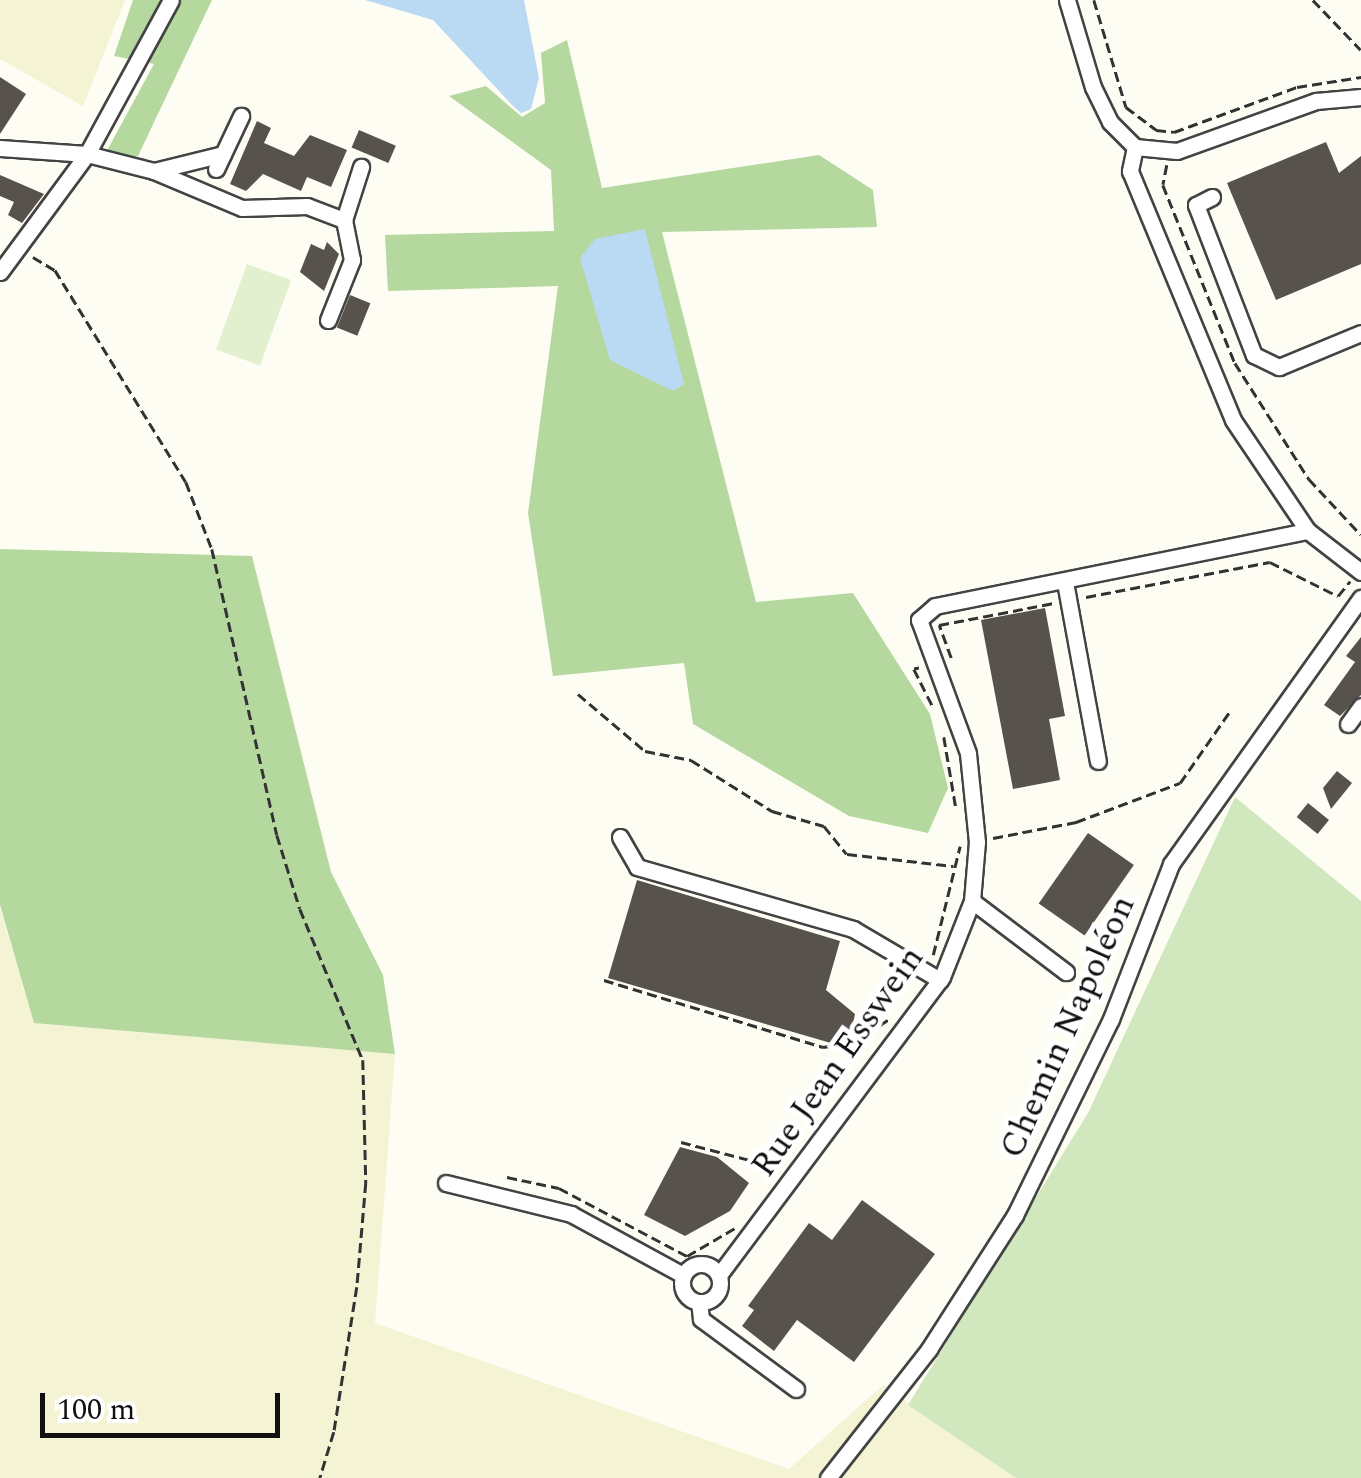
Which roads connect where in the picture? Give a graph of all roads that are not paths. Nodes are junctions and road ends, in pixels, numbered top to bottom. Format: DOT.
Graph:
graph roads {
  1 [pos="171,0"];
  2 [pos="1067,0"];
  3 [pos="1361,97"];
  4 [pos="241,116"];
  5 [pos="1135,146"];
  6 [pos="0,148"];
  7 [pos="88,154"];
  8 [pos="362,168"];
  9 [pos="154,171"];
  10 [pos="1212,197"];
  11 [pos="344,220"];
  12 [pos="0,272"];
  13 [pos="328,320"];
  14 [pos="1361,334"];
  15 [pos="1308,532"];
  16 [pos="1360,571"];
  17 [pos="1065,582"];
  18 [pos="1361,598"];
  19 [pos="1361,706"];
  20 [pos="1348,724"];
  21 [pos="1098,761"];
  22 [pos="620,838"];
  23 [pos="972,901"];
  24 [pos="1066,972"];
  25 [pos="940,980"];
  26 [pos="446,1183"];
  27 [pos="684,1275"];
  28 [pos="718,1276"];
  29 [pos="699,1302"];
  30 [pos="796,1389"];
  31 [pos="828,1478"];
  1 -- 7 [label="street"];
  2 -- 5 [label="street"];
  3 -- 5 [label="street"];
  4 -- 9 [label="street"];
  5 -- 15 [label="street"];
  6 -- 7 [label="street"];
  7 -- 9 [label="street"];
  7 -- 12 [label="street"];
  8 -- 11 [label="street"];
  9 -- 11 [label="street"];
  10 -- 14 [label="street"];
  11 -- 13 [label="street"];
  15 -- 16 [label="street"];
  15 -- 17 [label="street, Rue Jean Esswein"];
  17 -- 21 [label="street"];
  17 -- 23 [label="street, Rue Jean Esswein"];
  18 -- 31 [label="street, Chemin Napoléon"];
  19 -- 20 [label="street"];
  22 -- 25 [label="street"];
  23 -- 24 [label="street"];
  23 -- 25 [label="street, Rue Jean Esswein"];
  25 -- 28 [label="street, Rue Jean Esswein"];
  26 -- 27 [label="street"];
  27 -- 28 [label="street"];
  27 -- 29 [label="street"];
  28 -- 29 [label="street"];
  29 -- 30 [label="street"];
}
